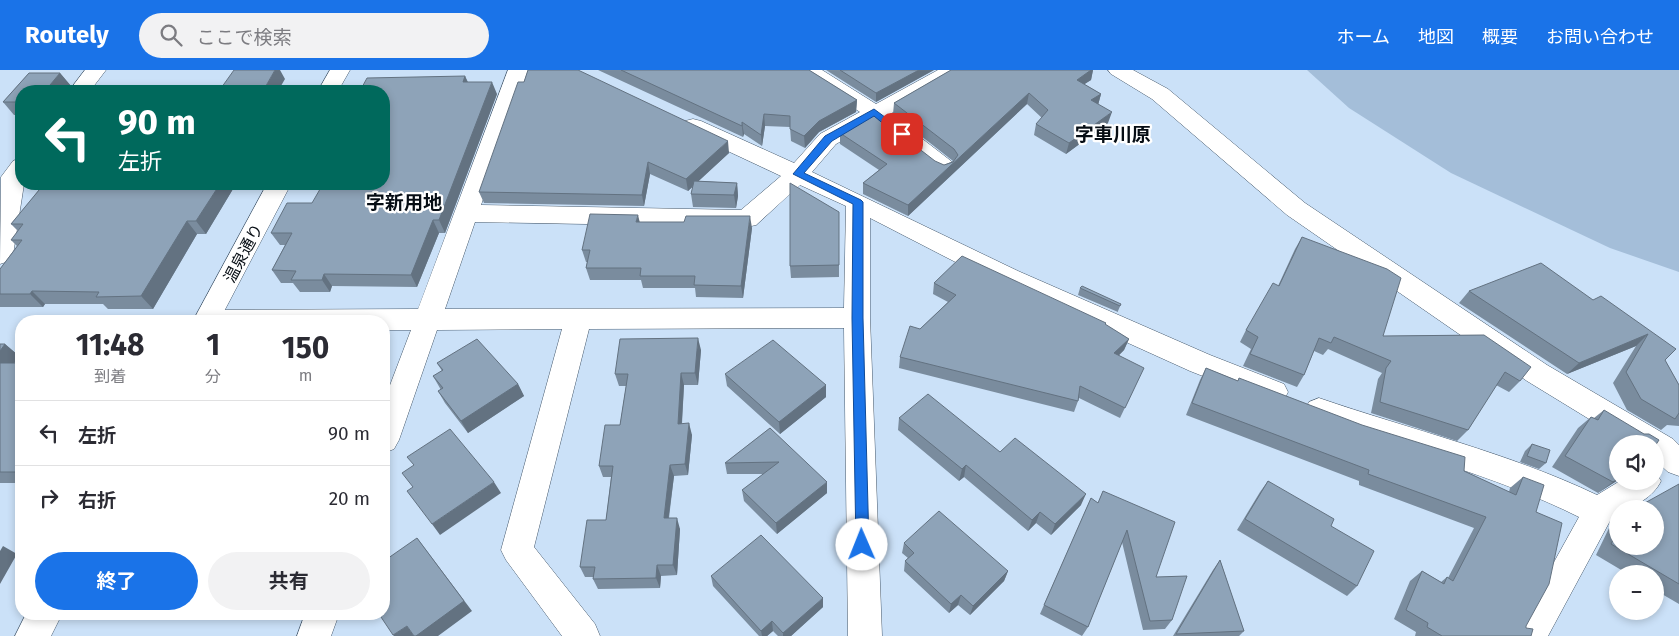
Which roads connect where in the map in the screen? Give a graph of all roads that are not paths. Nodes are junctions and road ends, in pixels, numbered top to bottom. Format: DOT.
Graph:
graph roads {
  1 [pos="96,70"];
  2 [pos="340,70"];
  3 [pos="518,70"];
  4 [pos="808,70"];
  5 [pos="953,70"];
  6 [pos="1118,70"];
  7 [pos="84,85"];
  8 [pos="331,85"];
  9 [pos="874,112"];
  10 [pos="675,118"];
  11 [pos="943,166"];
  12 [pos="15,174"];
  13 [pos="798,174"];
  14 [pos="276,190"];
  15 [pos="858,202"];
  16 [pos="466,213"];
  17 [pos="0,255"];
  18 [pos="209,315"];
  19 [pos="857,318"];
  20 [pos="578,319"];
  21 [pos="390,320"];
  22 [pos="426,320"];
  23 [pos="390,423"];
  24 [pos="1671,458"];
  25 [pos="1631,490"];
  26 [pos="1599,510"];
  27 [pos="41,620"];
  28 [pos="320,620"];
  29 [pos="32,636"];
  30 [pos="314,636"];
  31 [pos="583,636"];
  32 [pos="865,636"];
  33 [pos="1530,636"];
  1 -- 7 [label="street"];
  2 -- 8 [label="street"];
  3 -- 16 [label="street"];
  4 -- 9 [label="street"];
  5 -- 9 [label="street"];
  6 -- 24 [label="street"];
  9 -- 11 [label="street"];
  9 -- 13 [label="street"];
  10 -- 13 [label="street"];
  12 -- 17 [label="street"];
  13 -- 15 [label="street"];
  13 -- 16 [label="street"];
  14 -- 18 [label="street, 温泉通り"];
  15 -- 19 [label="street"];
  15 -- 26 [label="street"];
  16 -- 22 [label="street"];
  19 -- 20 [label="street"];
  19 -- 32 [label="street"];
  20 -- 22 [label="street"];
  20 -- 31 [label="street"];
  21 -- 22 [label="street"];
  22 -- 23 [label="street"];
  25 -- 26 [label="street"];
  26 -- 33 [label="street"];
  27 -- 29 [label="street"];
  28 -- 30 [label="street"];
}
